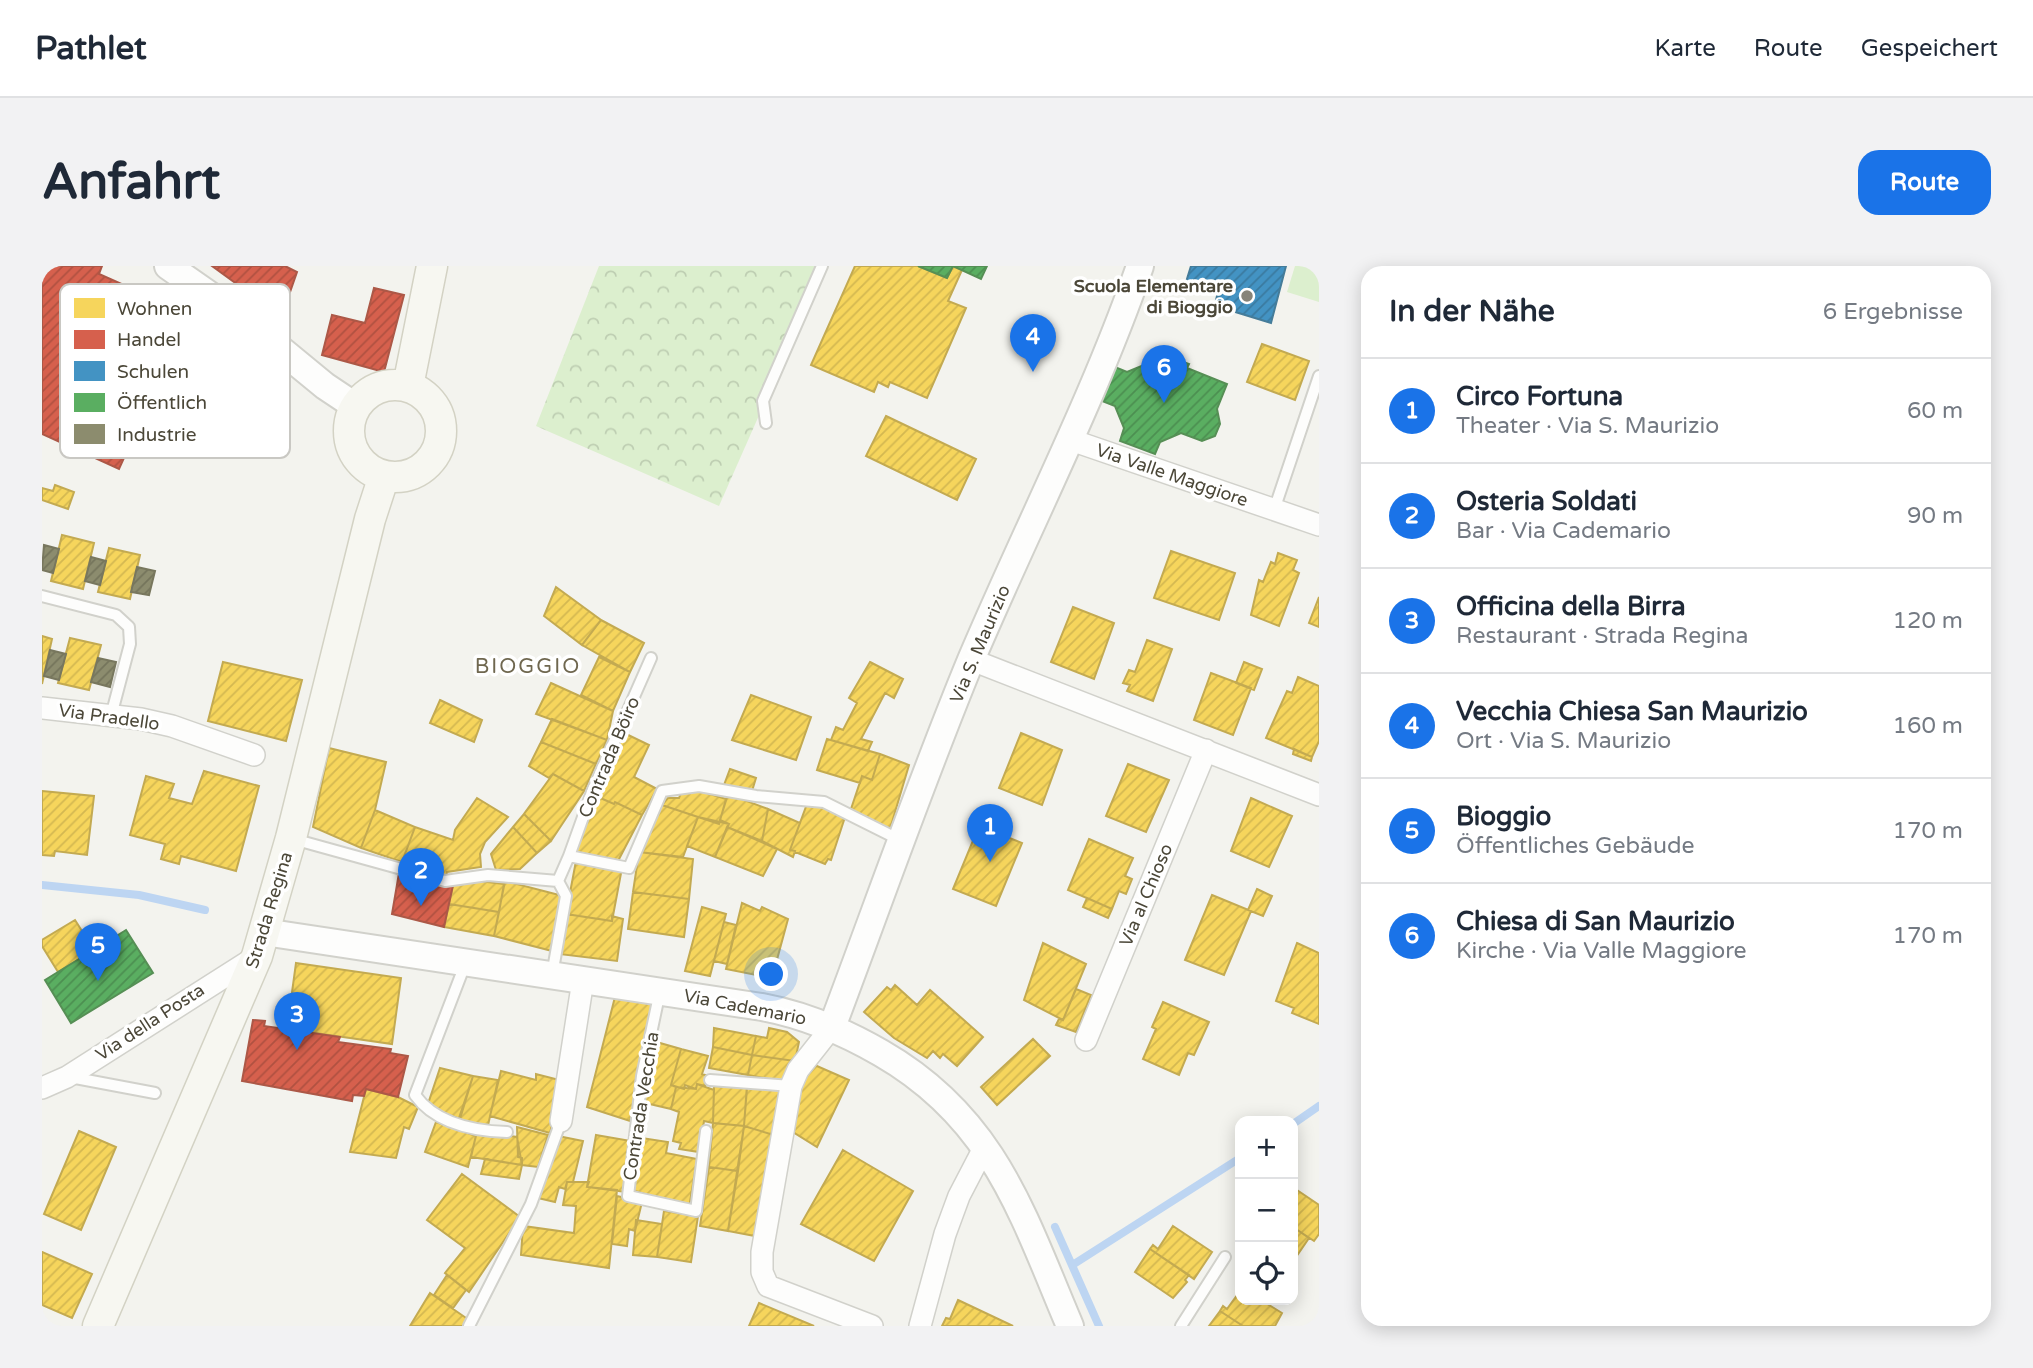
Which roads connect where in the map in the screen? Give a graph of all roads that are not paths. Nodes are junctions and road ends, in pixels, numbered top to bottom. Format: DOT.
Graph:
graph roads {
  1 [pos="168,266"];
  2 [pos="432,266"];
  3 [pos="822,266"];
  4 [pos="1140,266"];
  5 [pos="194,284"];
  6 [pos="290,357"];
  7 [pos="1319,376"];
  8 [pos="408,386"];
  9 [pos="355,406"];
  10 [pos="766,423"];
  11 [pos="1071,440"];
  12 [pos="384,476"];
  13 [pos="1274,510"];
  14 [pos="1319,525"];
  15 [pos="42,596"];
  16 [pos="651,658"];
  17 [pos="972,660"];
  18 [pos="42,708"];
  19 [pos="111,716"];
  20 [pos="1206,751"];
  21 [pos="254,755"];
  22 [pos="1319,795"];
  23 [pos="291,838"];
  24 [pos="900,841"];
  25 [pos="569,856"];
  26 [pos="558,881"];
  27 [pos="261,944"];
  28 [pos="466,962"];
  29 [pos="552,975"];
  30 [pos="583,980"];
  31 [pos="660,991"];
  32 [pos="832,1027"];
  33 [pos="1086,1040"];
  34 [pos="67,1077"];
  35 [pos="710,1080"];
  36 [pos="791,1086"];
  37 [pos="42,1088"];
  38 [pos="155,1093"];
  39 [pos="561,1122"];
  40 [pos="506,1132"];
  41 [pos="706,1132"];
  42 [pos="985,1146"];
  43 [pos="1225,1257"];
  44 [pos="98,1326"];
  45 [pos="469,1326"];
  46 [pos="872,1326"];
  47 [pos="920,1326"];
  48 [pos="1070,1326"];
  49 [pos="1181,1326"];
  1 -- 5 [label="street"];
  2 -- 8 [label="main road"];
  3 -- 10 [label="lane"];
  4 -- 11 [label="street, Via S. Maurizio"];
  6 -- 9 [label="street"];
  7 -- 13 [label="lane"];
  8 -- 9 [label="main road"];
  8 -- 12 [label="main road"];
  9 -- 12 [label="main road"];
  11 -- 13 [label="street, Via Valle Maggiore"];
  11 -- 17 [label="street, Via S. Maurizio"];
  12 -- 23 [label="main road, Strada Regina"];
  13 -- 14 [label="street, Via Valle Maggiore"];
  15 -- 19 [label="lane"];
  16 -- 25 [label="lane, Contrada Böiro"];
  17 -- 20 [label="street"];
  17 -- 24 [label="street, Via S. Maurizio"];
  18 -- 19 [label="street, Via Pradello"];
  19 -- 21 [label="street, Via Pradello"];
  20 -- 22 [label="street"];
  20 -- 33 [label="street, Via al Chioso"];
  23 -- 26 [label="lane"];
  23 -- 27 [label="main road, Strada Regina"];
  24 -- 25 [label="lane"];
  24 -- 32 [label="street, Via S. Maurizio"];
  25 -- 26 [label="lane, Contrada Böiro"];
  26 -- 29 [label="lane"];
  27 -- 28 [label="street, Via Cademario"];
  27 -- 34 [label="street, Via della Posta"];
  27 -- 44 [label="main road, Strada Regina"];
  28 -- 29 [label="street, Via Cademario"];
  28 -- 40 [label="lane"];
  29 -- 30 [label="street, Via Cademario"];
  30 -- 31 [label="street, Via Cademario"];
  30 -- 39 [label="street"];
  31 -- 32 [label="street, Via Cademario"];
  31 -- 41 [label="lane, Contrada Vecchia"];
  32 -- 36 [label="street"];
  32 -- 42 [label="street, Via Cademario"];
  34 -- 37 [label="street, Via della Posta"];
  34 -- 38 [label="lane"];
  35 -- 36 [label="lane"];
  36 -- 46 [label="street"];
  39 -- 45 [label="lane"];
  42 -- 47 [label="street"];
  42 -- 48 [label="street, Via Cademario"];
  43 -- 49 [label="lane"];
}
